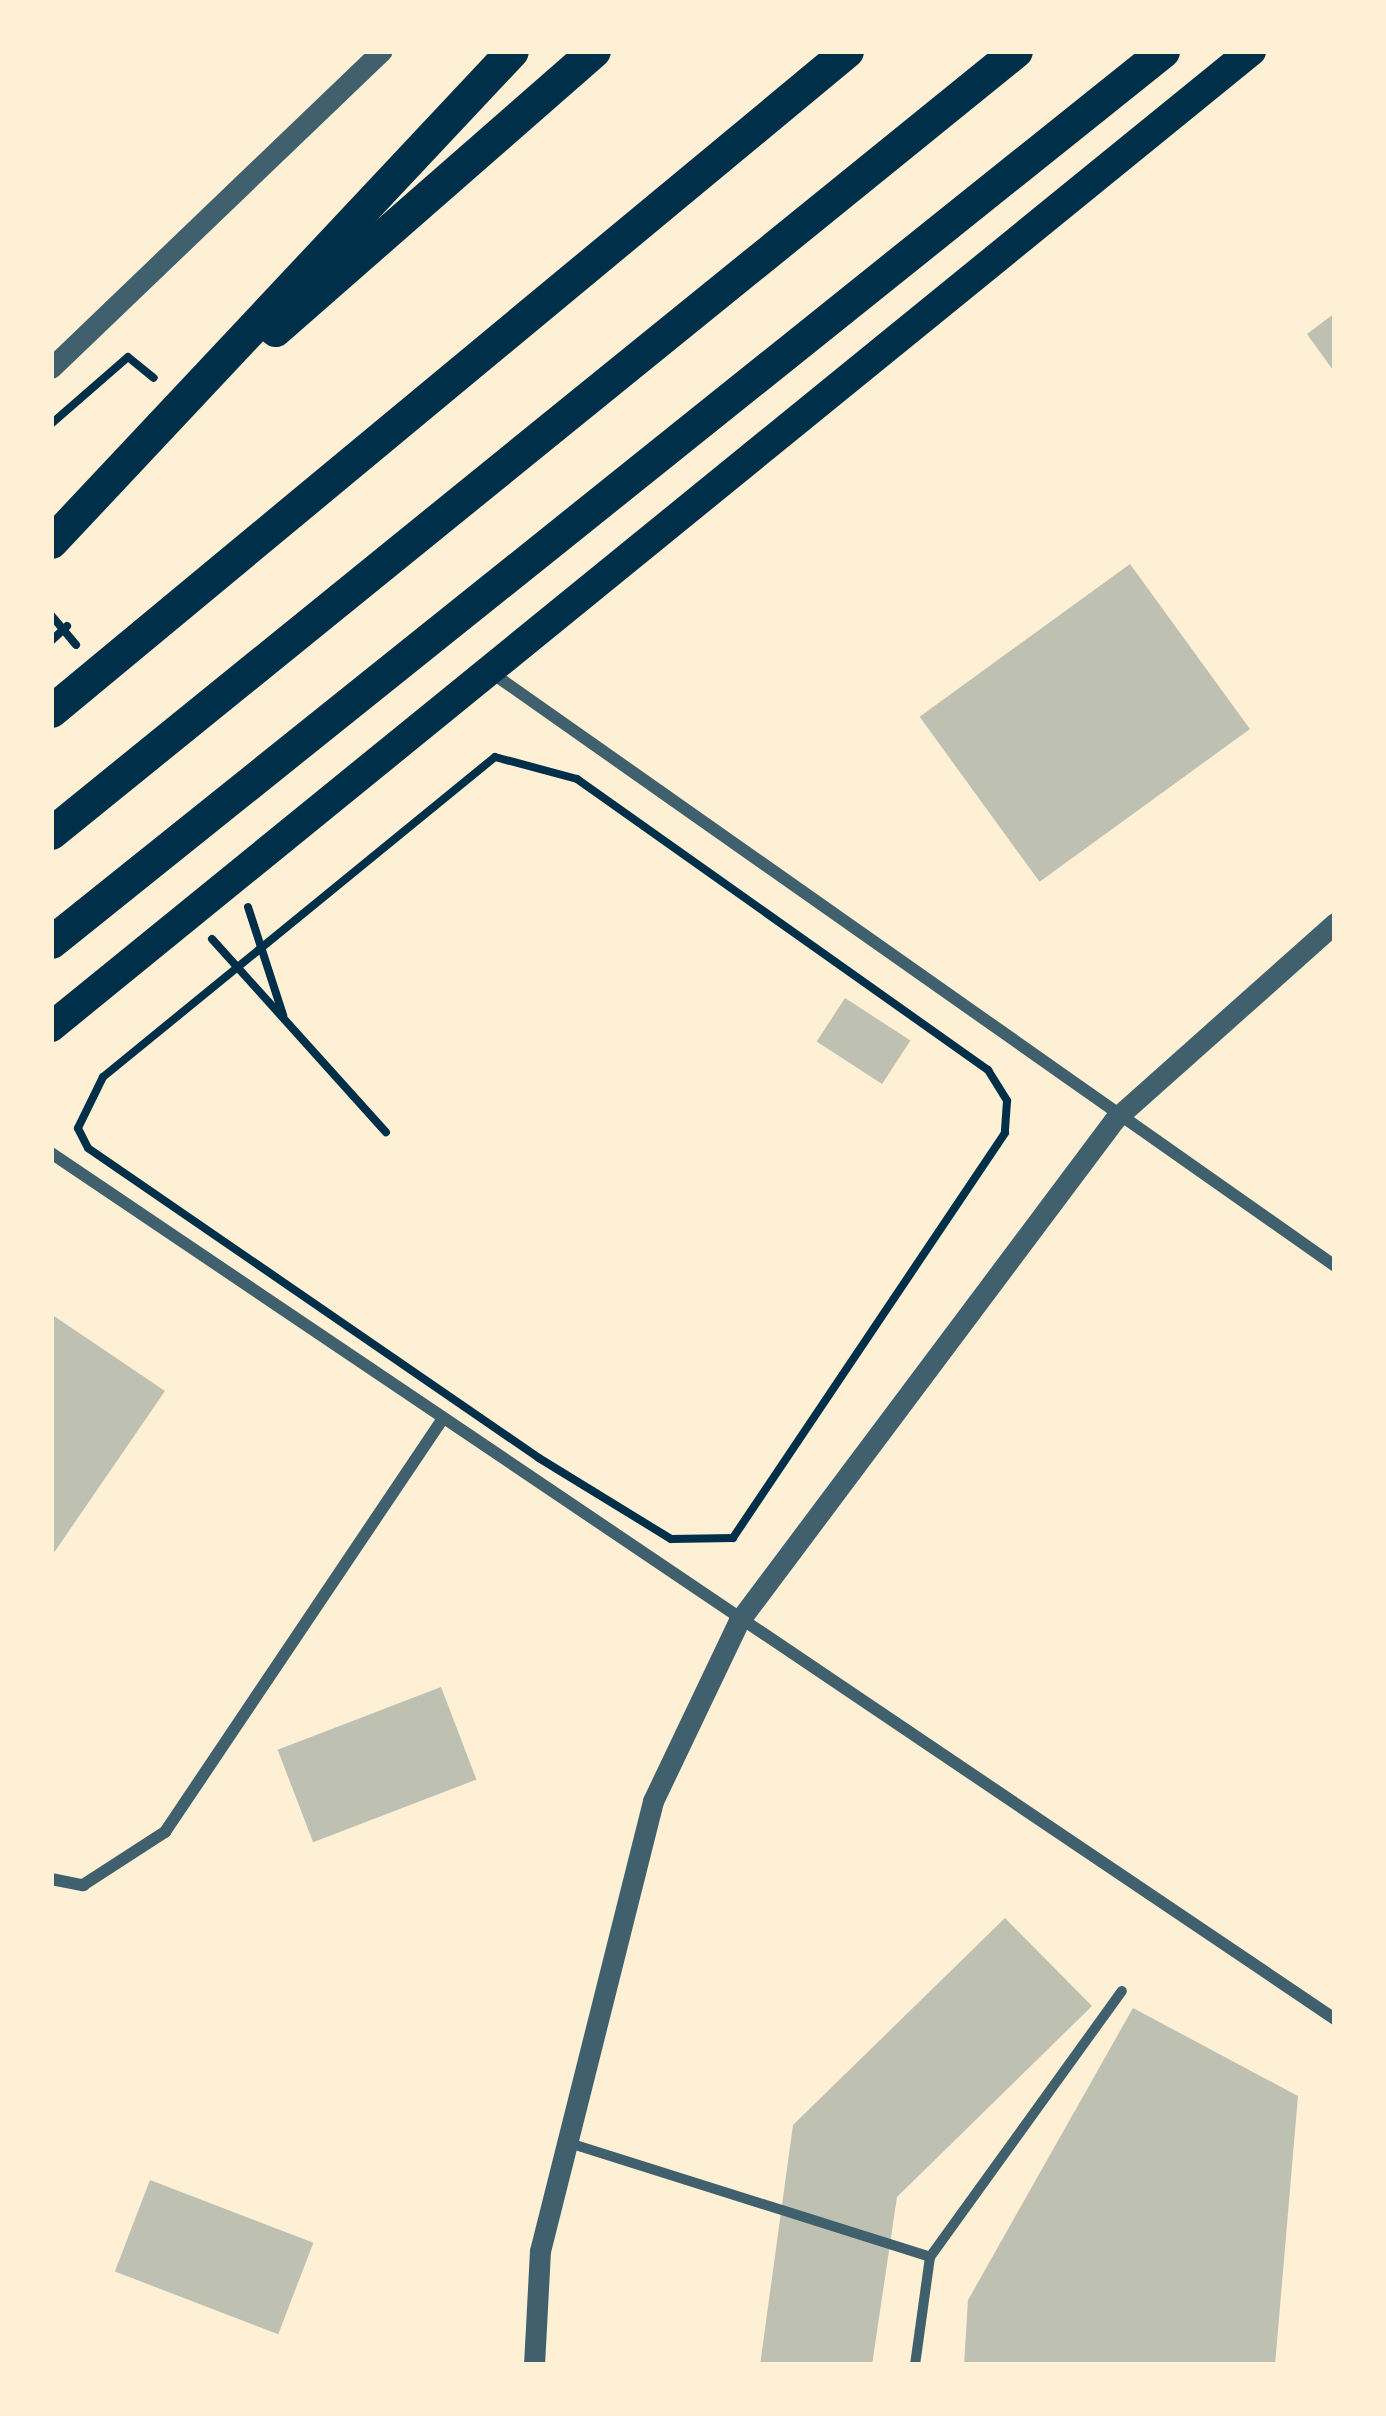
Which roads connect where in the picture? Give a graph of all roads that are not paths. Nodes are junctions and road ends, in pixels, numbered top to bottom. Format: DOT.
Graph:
graph roads {
  1 [pos="382,51"];
  2 [pos="512,51"];
  3 [pos="594,51"];
  4 [pos="848,51"];
  5 [pos="1016,51"];
  6 [pos="1163,51"];
  7 [pos="1251,51"];
  8 [pos="51,368"];
  9 [pos="132,456"];
  10 [pos="51,542"];
  11 [pos="490,672"];
  12 [pos="51,711"];
  13 [pos="51,833"];
  14 [pos="1335,922"];
  15 [pos="51,942"];
  16 [pos="51,1027"];
  17 [pos="1115,1119"];
  18 [pos="51,1154"];
  19 [pos="1335,1266"];
  20 [pos="442,1420"];
  21 [pos="739,1621"];
  22 [pos="51,1879"];
  23 [pos="1122,1991"];
  24 [pos="1335,2019"];
  25 [pos="566,2142"];
  26 [pos="930,2258"];
  27 [pos="534,2365"];
  28 [pos="915,2365"];
  1 -- 8 [label="street"];
  2 -- 9 [label="highway"];
  3 -- 9 [label="highway"];
  4 -- 12 [label="highway"];
  5 -- 13 [label="highway"];
  6 -- 15 [label="highway"];
  7 -- 11 [label="main road"];
  9 -- 10 [label="highway"];
  11 -- 16 [label="main road"];
  11 -- 17 [label="street"];
  14 -- 17 [label="street"];
  17 -- 19 [label="street"];
  17 -- 21 [label="street"];
  18 -- 20 [label="street"];
  20 -- 21 [label="street"];
  20 -- 22 [label="street"];
  21 -- 24 [label="street"];
  21 -- 25 [label="street"];
  23 -- 26 [label="street"];
  25 -- 26 [label="street"];
  25 -- 27 [label="street"];
  26 -- 28 [label="street"];
}
